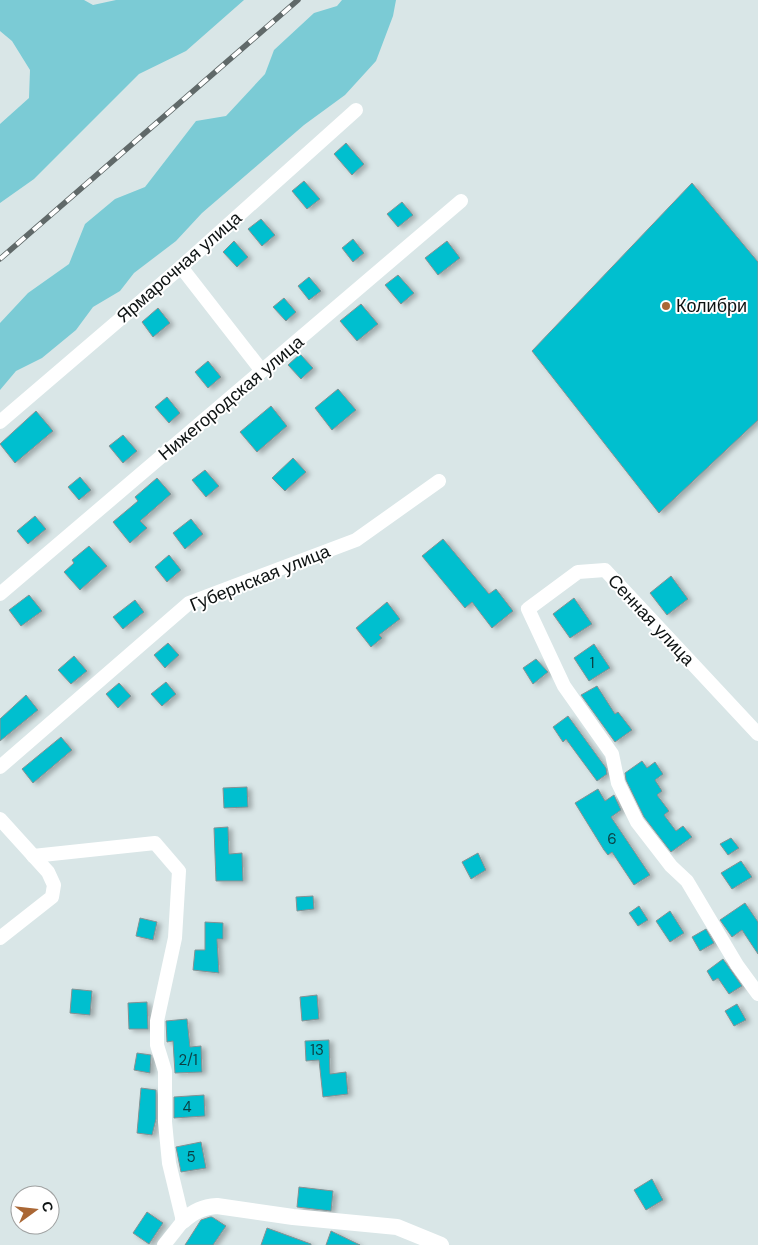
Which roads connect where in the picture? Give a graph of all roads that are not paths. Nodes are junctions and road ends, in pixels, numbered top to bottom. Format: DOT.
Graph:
graph roads {
  1 [pos="356,110"];
  2 [pos="461,201"];
  3 [pos="182,266"];
  4 [pos="262,371"];
  5 [pos="0,422"];
  6 [pos="439,481"];
  7 [pos="0,594"];
  8 [pos="758,734"];
  9 [pos="0,767"];
  10 [pos="0,819"];
  11 [pos="33,856"];
  12 [pos="0,938"];
  13 [pos="758,994"];
  14 [pos="183,1221"];
  15 [pos="164,1245"];
  16 [pos="441,1245"];
  1 -- 3 [label="street, Ярмарочная улица"];
  2 -- 4 [label="street, Нижегородская улица"];
  3 -- 4 [label="street"];
  3 -- 5 [label="street, Ярмарочная улица"];
  4 -- 7 [label="street, Нижегородская улица"];
  6 -- 9 [label="street, Губернская улица"];
  8 -- 13 [label="street, Сенная улица"];
  10 -- 11 [label="street"];
  11 -- 12 [label="street"];
  11 -- 14 [label="street"];
  14 -- 15 [label="street"];
  14 -- 16 [label="street"];
}
